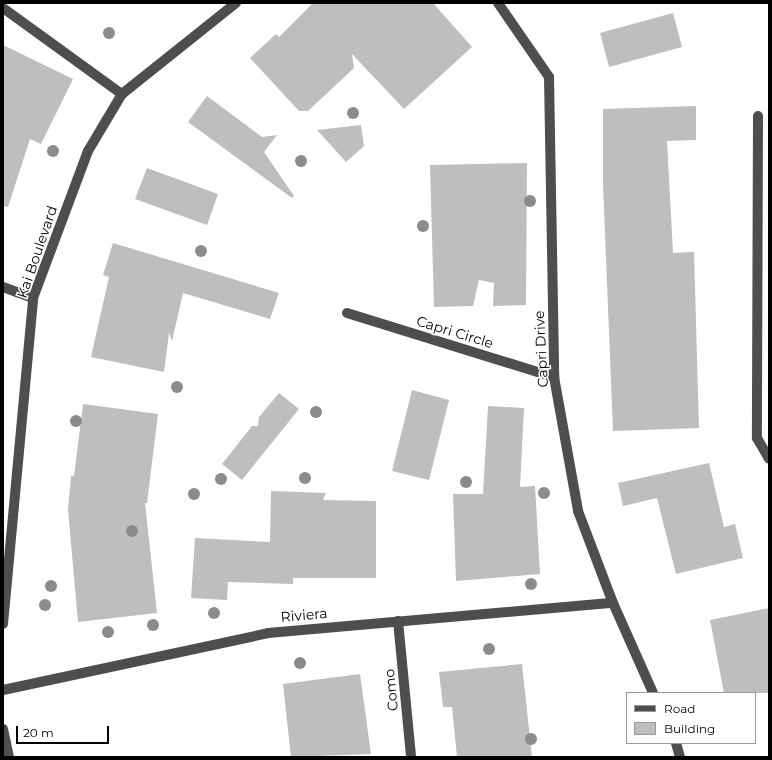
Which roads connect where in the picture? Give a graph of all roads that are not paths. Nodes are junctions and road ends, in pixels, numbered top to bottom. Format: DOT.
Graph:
graph roads {
  1 [pos="236,3"];
  2 [pos="498,3"];
  3 [pos="3,8"];
  4 [pos="122,94"];
  5 [pos="758,116"];
  6 [pos="3,287"];
  7 [pos="33,298"];
  8 [pos="347,313"];
  9 [pos="554,377"];
  10 [pos="769,460"];
  11 [pos="6,545"];
  12 [pos="613,603"];
  13 [pos="398,621"];
  14 [pos="3,624"];
  15 [pos="3,690"];
  16 [pos="654,692"];
  17 [pos="3,729"];
  18 [pos="676,744"];
  19 [pos="9,757"];
  20 [pos="411,757"];
  21 [pos="680,757"];
  1 -- 4 [label="street, Kai Boulevard"];
  2 -- 9 [label="street, Capri Drive"];
  3 -- 4 [label="street"];
  4 -- 7 [label="street, Kai Boulevard"];
  5 -- 10 [label="street"];
  6 -- 7 [label="street"];
  7 -- 11 [label="street, Kai Boulevard"];
  8 -- 9 [label="street, Capri Circle"];
  9 -- 12 [label="street, Capri Drive"];
  11 -- 14 [label="street, Kai Boulevard"];
  12 -- 13 [label="street, Riviera"];
  12 -- 16 [label="street, Capri Drive"];
  13 -- 15 [label="street, Riviera"];
  13 -- 20 [label="street, Como"];
  17 -- 19 [label="street"];
  18 -- 21 [label="street"];
}
